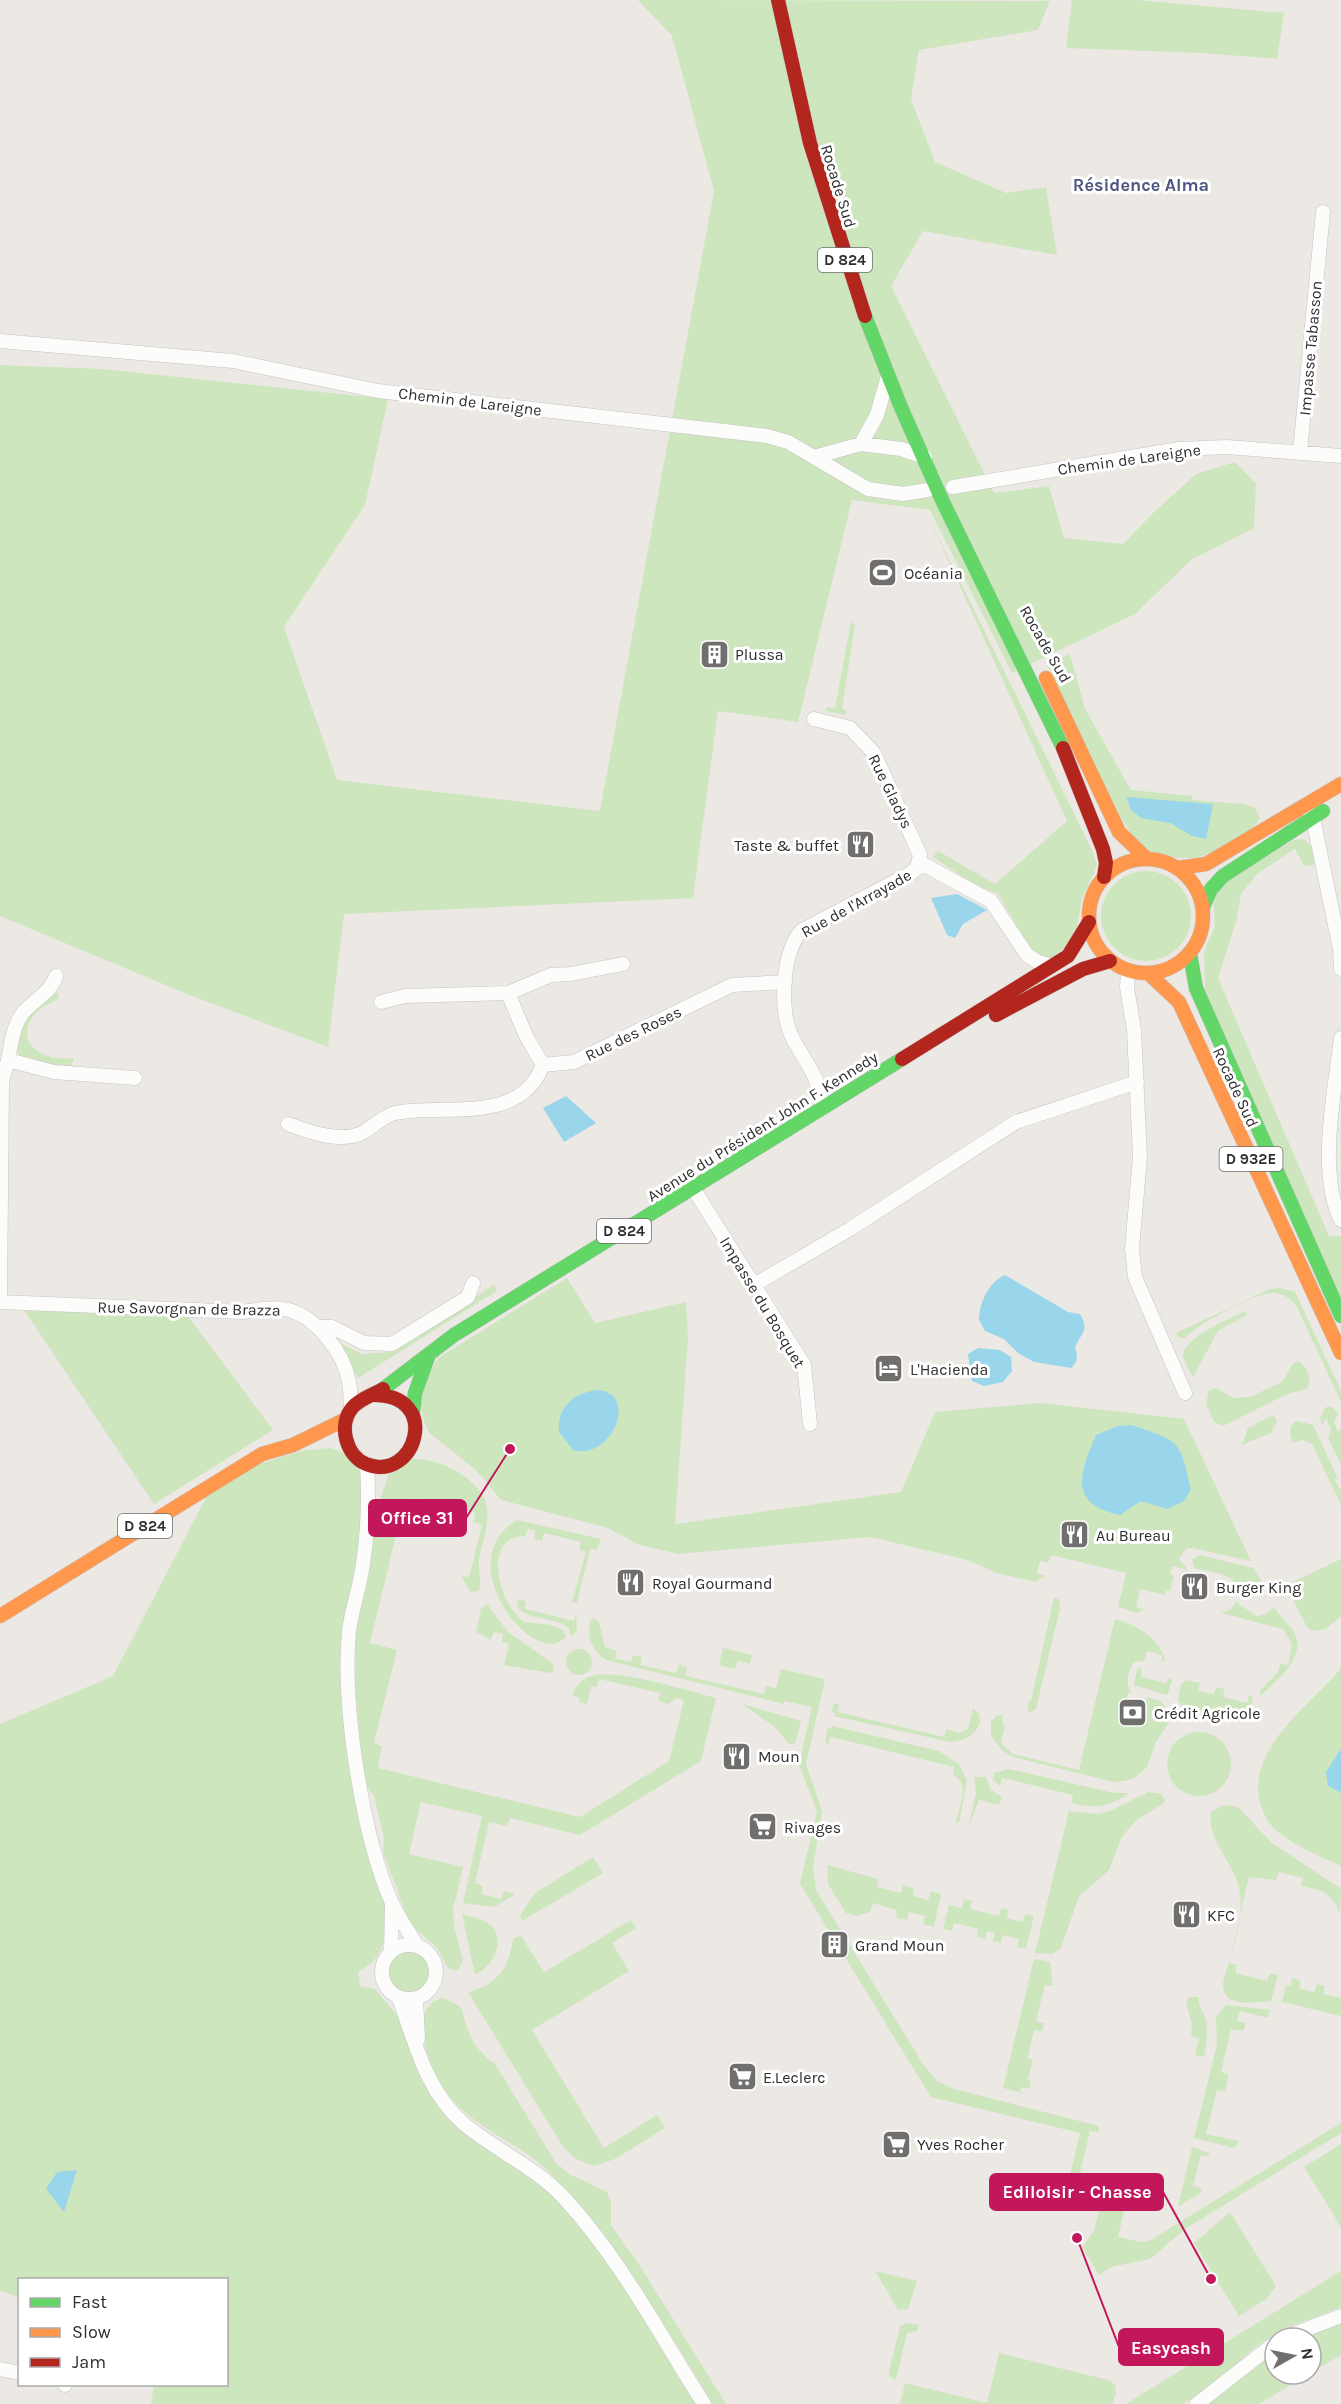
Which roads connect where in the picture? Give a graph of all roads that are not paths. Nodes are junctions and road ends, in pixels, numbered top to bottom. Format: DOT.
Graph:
graph roads {
  1 [pos="778,0"];
  2 [pos="1323,212"];
  3 [pos="0,341"];
  4 [pos="888,375"];
  5 [pos="861,444"];
  6 [pos="1300,452"];
  7 [pos="1341,456"];
  8 [pos="814,457"];
  9 [pos="925,457"];
  10 [pos="953,487"];
  11 [pos="928,490"];
  12 [pos="948,508"];
  13 [pos="814,719"];
  14 [pos="1341,784"];
  15 [pos="1341,800"];
  16 [pos="1309,812"];
  17 [pos="1147,859"];
  18 [pos="920,862"];
  19 [pos="1178,868"];
  20 [pos="1104,877"];
  21 [pos="1203,907"];
  22 [pos="1089,922"];
  23 [pos="1190,954"];
  24 [pos="1110,961"];
  25 [pos="623,964"];
  26 [pos="1053,966"];
  27 [pos="1341,969"];
  28 [pos="1128,971"];
  29 [pos="1149,974"];
  30 [pos="56,976"];
  31 [pos="785,982"];
  32 [pos="508,993"];
  33 [pos="381,1002"];
  34 [pos="1341,1038"];
  35 [pos="8,1060"];
  36 [pos="901,1060"];
  37 [pos="543,1065"];
  38 [pos="135,1078"];
  39 [pos="1137,1082"];
  40 [pos="822,1108"];
  41 [pos="288,1124"];
  42 [pos="693,1188"];
  43 [pos="1341,1220"];
  44 [pos="472,1283"];
  45 [pos="754,1285"];
  46 [pos="0,1302"];
  47 [pos="1341,1317"];
  48 [pos="316,1327"];
  49 [pos="1341,1353"];
  50 [pos="429,1356"];
  51 [pos="1185,1394"];
  52 [pos="372,1395"];
  53 [pos="413,1413"];
  54 [pos="349,1414"];
  55 [pos="810,1424"];
  56 [pos="293,1445"];
  57 [pos="351,1451"];
  58 [pos="367,1464"];
  59 [pos="383,1467"];
  60 [pos="369,1506"];
  61 [pos="0,1616"];
  62 [pos="392,1903"];
  63 [pos="417,1946"];
  64 [pos="391,1952"];
  65 [pos="399,1998"];
  66 [pos="416,1999"];
  67 [pos="420,2056"];
  68 [pos="1341,2316"];
  69 [pos="1315,2326"];
  70 [pos="1263,2352"];
  71 [pos="0,2369"];
  72 [pos="18,2373"];
  73 [pos="704,2404"];
  74 [pos="1197,2404"];
  1 -- 4 [label="main road, Rocade Sud / D 824"];
  2 -- 6 [label="street, Impasse Tabasson"];
  3 -- 8 [label="street, Chemin de Lareigne"];
  4 -- 5 [label="street"];
  4 -- 9 [label="main road, Rocade Sud / D 824"];
  5 -- 8 [label="street"];
  5 -- 9 [label="street"];
  6 -- 7 [label="street, Chemin de Lareigne"];
  6 -- 10 [label="street, Chemin de Lareigne"];
  8 -- 11 [label="street, Chemin de Lareigne"];
  9 -- 12 [label="main road, Rocade Sud / D 824"];
  12 -- 17 [label="main road, Rocade Sud / D 824"];
  12 -- 20 [label="main road, Rocade Sud / D 824"];
  13 -- 18 [label="street, Rue Gladys"];
  14 -- 16 [label="main road"];
  15 -- 16 [label="main road"];
  16 -- 19 [label="main road"];
  16 -- 21 [label="main road"];
  16 -- 27 [label="street"];
  17 -- 19 [label="main road"];
  17 -- 20 [label="main road"];
  18 -- 26 [label="street, Rue de l'Arrayade"];
  18 -- 31 [label="street, Rue de l'Arrayade"];
  19 -- 21 [label="main road"];
  20 -- 22 [label="main road"];
  21 -- 23 [label="main road"];
  22 -- 24 [label="main road"];
  22 -- 26 [label="main road, Avenue du Président John F. Kennedy / D 824"];
  23 -- 29 [label="main road"];
  23 -- 47 [label="main road, Rocade Sud / D 932E"];
  24 -- 28 [label="main road"];
  24 -- 36 [label="main road, Avenue du Président John F. Kennedy / D 824"];
  25 -- 32 [label="street"];
  26 -- 36 [label="main road, Avenue du Président John F. Kennedy / D 824"];
  28 -- 29 [label="main road"];
  28 -- 39 [label="street"];
  29 -- 49 [label="main road, Rocade Sud / D 932E"];
  30 -- 35 [label="street"];
  31 -- 37 [label="street, Rue des Roses"];
  31 -- 40 [label="street, Rue de l'Arrayade"];
  32 -- 33 [label="street"];
  32 -- 37 [label="street"];
  34 -- 43 [label="street"];
  35 -- 38 [label="street"];
  35 -- 46 [label="street"];
  36 -- 40 [label="main road, Avenue du Président John F. Kennedy / D 824"];
  37 -- 41 [label="street"];
  39 -- 45 [label="street"];
  39 -- 51 [label="street"];
  40 -- 42 [label="main road, Avenue du Président John F. Kennedy / D 824"];
  42 -- 45 [label="street, Impasse du Bosquet"];
  42 -- 50 [label="main road, Avenue du Président John F. Kennedy / D 824"];
  44 -- 48 [label="street"];
  45 -- 55 [label="street, Impasse du Bosquet"];
  46 -- 48 [label="street, Rue Savorgnan de Brazza"];
  48 -- 54 [label="street, Rue Savorgnan de Brazza"];
  50 -- 52 [label="main road, Avenue du Président John F. Kennedy / D 824"];
  50 -- 53 [label="main road, Avenue du Président John F. Kennedy / D 824"];
  52 -- 53 [label="main road"];
  52 -- 54 [label="main road"];
  53 -- 59 [label="main road"];
  54 -- 56 [label="main road, D 824"];
  54 -- 57 [label="main road"];
  56 -- 57 [label="main road, D 824"];
  56 -- 61 [label="main road, D 824"];
  57 -- 58 [label="main road"];
  58 -- 59 [label="main road"];
  58 -- 60 [label="street"];
  59 -- 60 [label="street"];
  60 -- 62 [label="street"];
  62 -- 63 [label="street"];
  62 -- 64 [label="street"];
  63 -- 64 [label="street"];
  63 -- 66 [label="street"];
  64 -- 65 [label="street"];
  65 -- 66 [label="street"];
  65 -- 67 [label="street"];
  66 -- 67 [label="street"];
  67 -- 73 [label="street"];
  68 -- 69 [label="street"];
  70 -- 74 [label="street"];
  71 -- 72 [label="street"];
}
